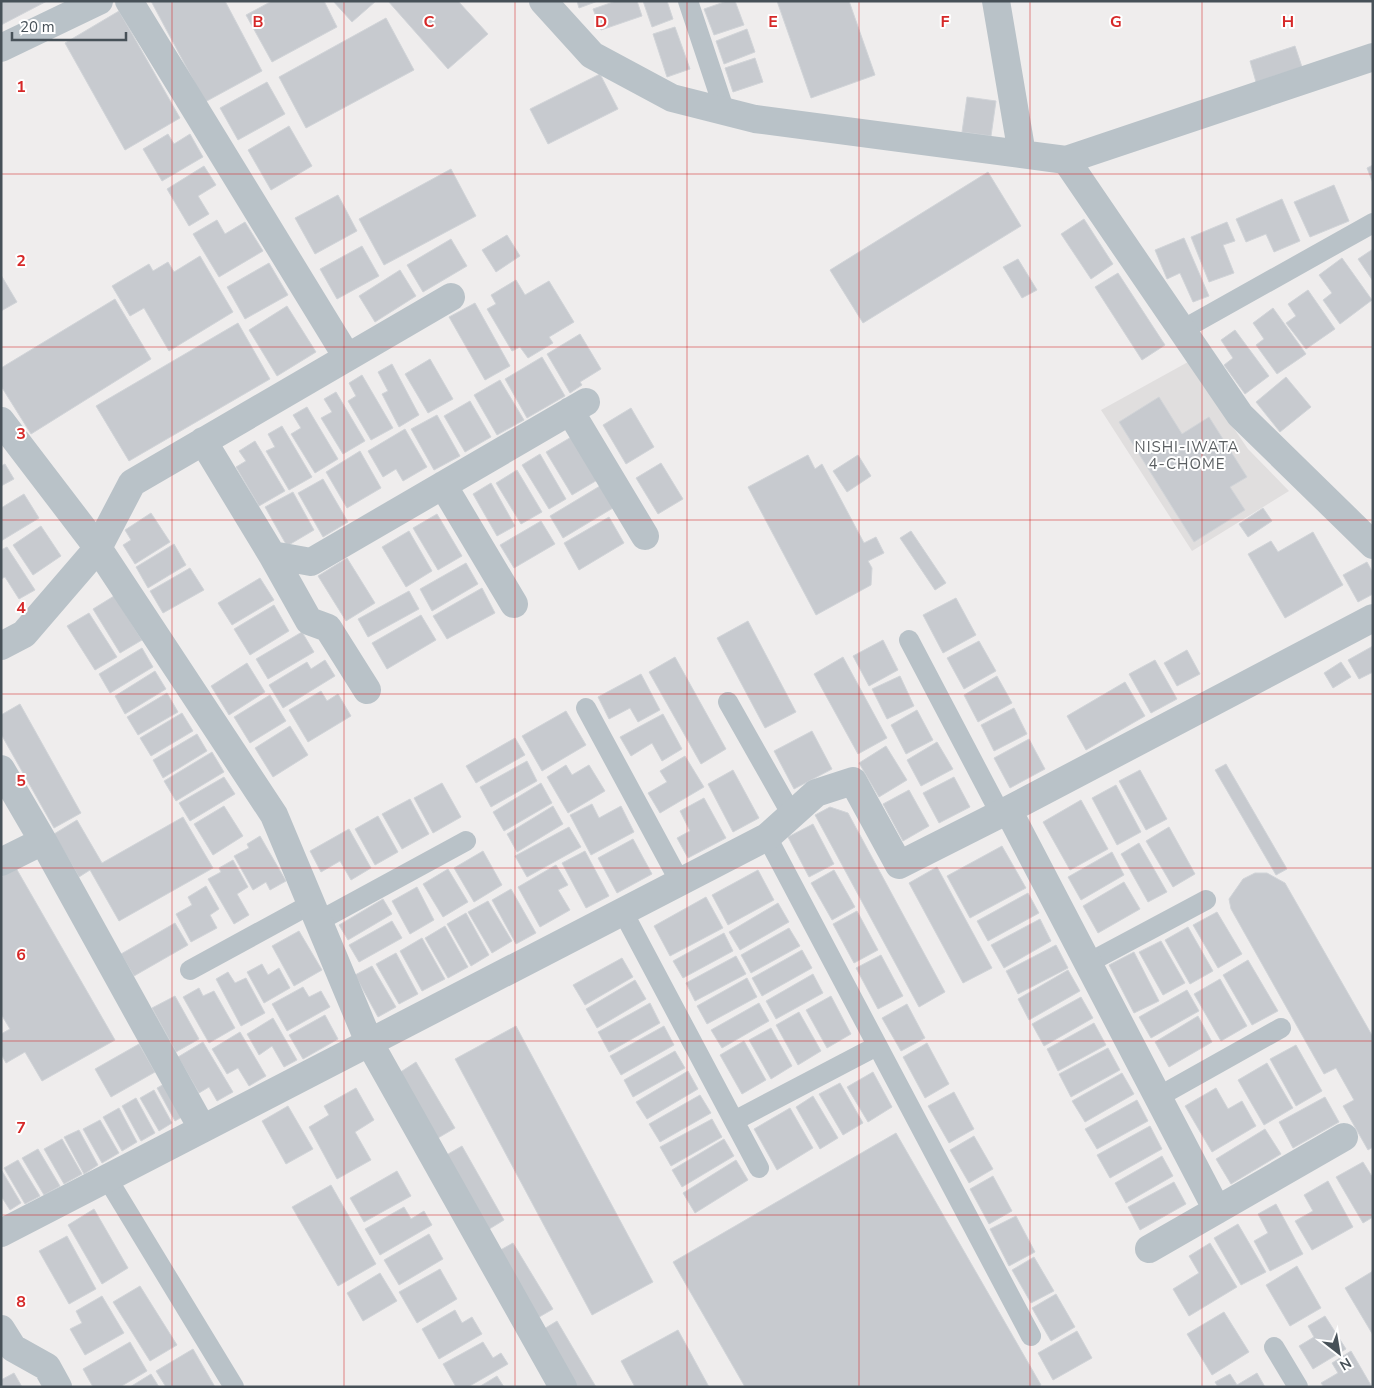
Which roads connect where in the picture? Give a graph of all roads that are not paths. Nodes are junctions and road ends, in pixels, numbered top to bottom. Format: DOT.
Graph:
graph roads {
  1 [pos="99,1"];
  2 [pos="129,1"];
  3 [pos="543,1"];
  4 [pos="688,1"];
  5 [pos="996,1"];
  6 [pos="1,48"];
  7 [pos="1373,56"];
  8 [pos="725,112"];
  9 [pos="1022,154"];
  10 [pos="1066,160"];
  11 [pos="1373,223"];
  12 [pos="451,297"];
  13 [pos="1182,330"];
  14 [pos="347,357"];
  15 [pos="1,422"];
  16 [pos="203,441"];
  17 [pos="443,485"];
  18 [pos="645,536"];
  19 [pos="1373,545"];
  20 [pos="98,548"];
  21 [pos="272,555"];
  22 [pos="514,604"];
  23 [pos="1373,618"];
  24 [pos="909,640"];
  25 [pos="1,646"];
  26 [pos="367,690"];
  27 [pos="728,702"];
  28 [pos="586,708"];
  29 [pos="1,770"];
  30 [pos="1004,812"];
  31 [pos="792,815"];
  32 [pos="767,838"];
  33 [pos="43,841"];
  34 [pos="466,841"];
  35 [pos="1,862"];
  36 [pos="680,882"];
  37 [pos="1206,900"];
  38 [pos="315,912"];
  39 [pos="623,912"];
  40 [pos="1088,963"];
  41 [pos="190,970"];
  42 [pos="1281,1028"];
  43 [pos="369,1042"];
  44 [pos="877,1046"];
  45 [pos="1158,1097"];
  46 [pos="734,1121"];
  47 [pos="202,1128"];
  48 [pos="1344,1137"];
  49 [pos="759,1168"];
  50 [pos="107,1178"];
  51 [pos="1217,1210"];
  52 [pos="1,1233"];
  53 [pos="1149,1249"];
  54 [pos="1031,1336"];
  55 [pos="5,1344"];
  56 [pos="1274,1347"];
  57 [pos="58,1387"];
  58 [pos="234,1387"];
  59 [pos="563,1387"];
  60 [pos="1298,1387"];
  1 -- 6 [label="street"];
  2 -- 14 [label="street"];
  3 -- 8 [label="street"];
  4 -- 8 [label="lane"];
  5 -- 9 [label="street"];
  7 -- 10 [label="street"];
  8 -- 9 [label="street"];
  9 -- 10 [label="street"];
  10 -- 13 [label="street"];
  11 -- 13 [label="lane"];
  12 -- 14 [label="street"];
  13 -- 19 [label="street"];
  14 -- 16 [label="street"];
  15 -- 20 [label="street"];
  16 -- 20 [label="street"];
  16 -- 21 [label="street"];
  17 -- 18 [label="street"];
  17 -- 21 [label="street"];
  17 -- 22 [label="street"];
  20 -- 25 [label="street"];
  20 -- 38 [label="street"];
  21 -- 26 [label="street"];
  23 -- 30 [label="street"];
  24 -- 30 [label="lane"];
  27 -- 31 [label="lane"];
  28 -- 36 [label="lane"];
  29 -- 33 [label="street"];
  30 -- 31 [label="street"];
  30 -- 40 [label="street"];
  31 -- 32 [label="street"];
  32 -- 36 [label="street"];
  32 -- 44 [label="lane"];
  33 -- 35 [label="street"];
  33 -- 47 [label="street"];
  34 -- 38 [label="lane"];
  36 -- 39 [label="street"];
  37 -- 40 [label="lane"];
  38 -- 41 [label="lane"];
  38 -- 43 [label="street"];
  39 -- 43 [label="street"];
  39 -- 46 [label="lane"];
  40 -- 45 [label="street"];
  42 -- 45 [label="lane"];
  43 -- 47 [label="street"];
  43 -- 59 [label="street"];
  44 -- 46 [label="lane"];
  44 -- 54 [label="lane"];
  45 -- 51 [label="street"];
  46 -- 49 [label="lane"];
  47 -- 50 [label="street"];
  48 -- 51 [label="street"];
  50 -- 52 [label="street"];
  50 -- 58 [label="lane"];
  51 -- 53 [label="street"];
  55 -- 57 [label="street"];
  56 -- 60 [label="lane"];
}
